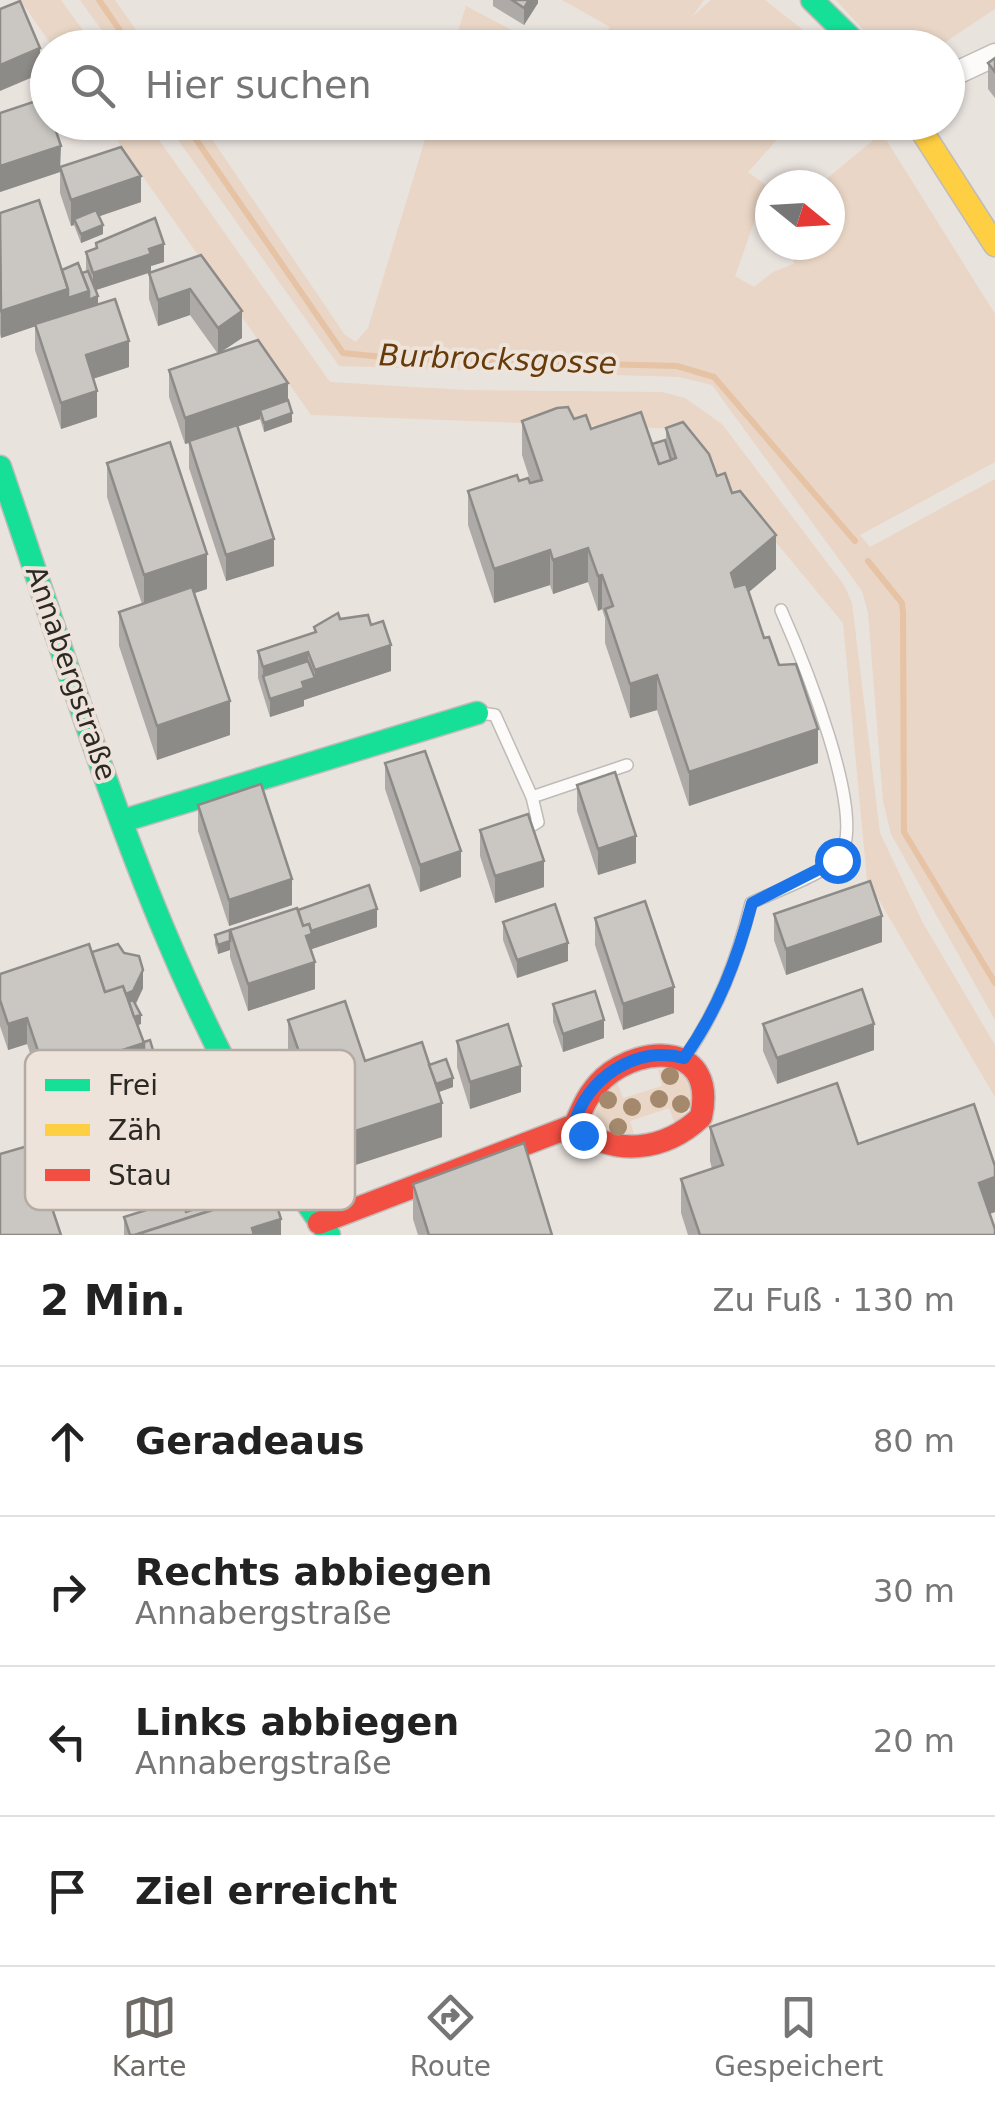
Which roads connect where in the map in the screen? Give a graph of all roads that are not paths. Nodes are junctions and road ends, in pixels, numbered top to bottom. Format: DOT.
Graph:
graph roads {
  1 [pos="812,0"];
  2 [pos="843,30"];
  3 [pos="995,55"];
  4 [pos="965,69"];
  5 [pos="928,140"];
  6 [pos="995,245"];
  7 [pos="0,468"];
  8 [pos="781,610"];
  9 [pos="477,713"];
  10 [pos="626,765"];
  11 [pos="532,797"];
  12 [pos="122,821"];
  13 [pos="505,837"];
  14 [pos="216,1050"];
  15 [pos="684,1058"];
  16 [pos="574,1125"];
  17 [pos="324,1229"];
  1 -- 2 [label="street"];
  3 -- 4 [label="street"];
  5 -- 6 [label="street"];
  7 -- 12 [label="street, Annabergstraße"];
  8 -- 15 [label="lane"];
  9 -- 11 [label="lane"];
  9 -- 12 [label="street"];
  10 -- 11 [label="lane"];
  11 -- 13 [label="lane"];
  12 -- 14 [label="street, Annabergstraße"];
  15 -- 16 [label="street"];
  15 -- 16 [label="street"];
  16 -- 17 [label="street, Annabergstraße"];
}
